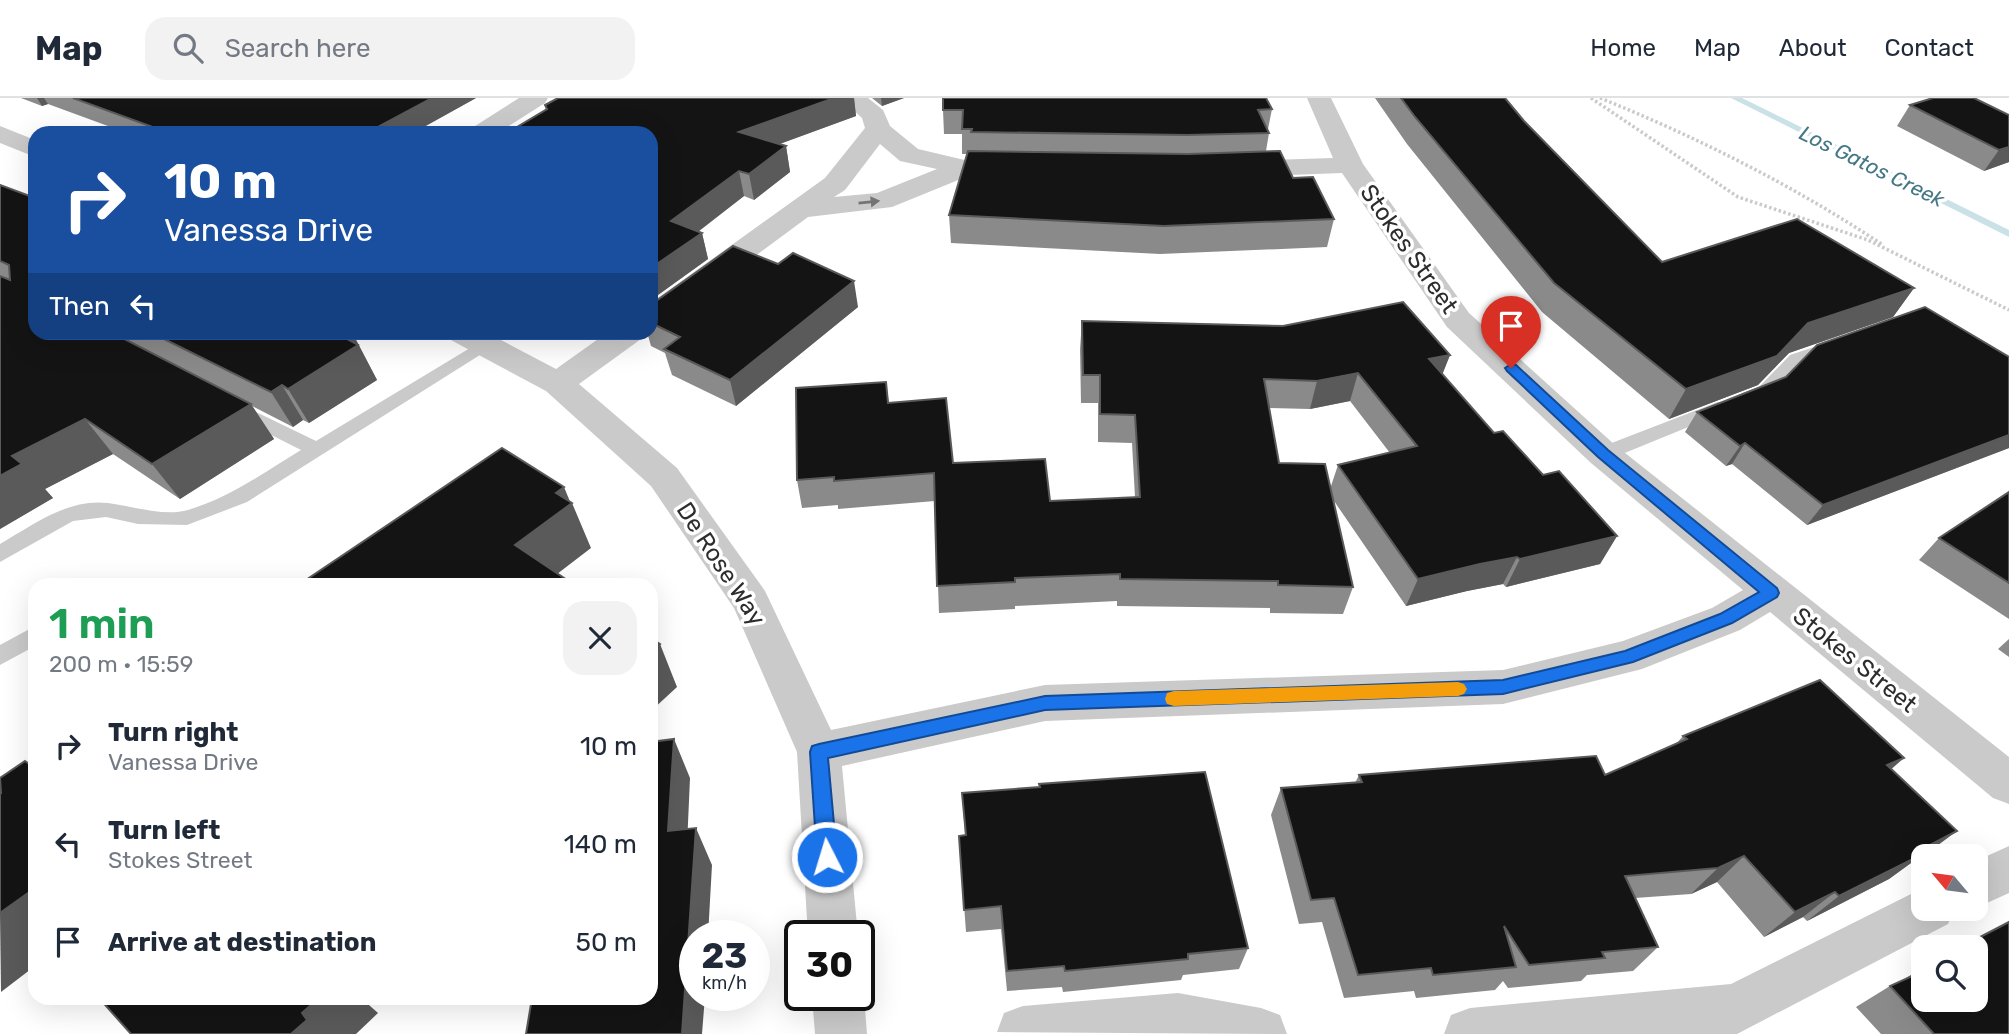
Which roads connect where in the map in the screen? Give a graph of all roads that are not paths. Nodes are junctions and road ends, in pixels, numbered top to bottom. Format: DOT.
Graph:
graph roads {
  1 [pos="536,98"];
  2 [pos="852,98"];
  3 [pos="1319,98"];
  4 [pos="492,126"];
  5 [pos="877,129"];
  6 [pos="0,134"];
  7 [pos="28,146"];
  8 [pos="1350,165"];
  9 [pos="964,168"];
  10 [pos="992,168"];
  11 [pos="1211,170"];
  12 [pos="801,209"];
  13 [pos="658,313"];
  14 [pos="1855,338"];
  15 [pos="469,340"];
  16 [pos="476,340"];
  17 [pos="619,340"];
  18 [pos="558,383"];
  19 [pos="218,400"];
  20 [pos="316,449"];
  21 [pos="1603,454"];
  22 [pos="0,554"];
  23 [pos="1771,593"];
  24 [pos="28,639"];
  25 [pos="0,656"];
  26 [pos="819,752"];
  27 [pos="2006,778"];
  28 [pos="2009,868"];
  29 [pos="1988,879"];
  30 [pos="1911,918"];
  31 [pos="832,920"];
  32 [pos="839,1011"];
  33 [pos="1023,1032"];
  34 [pos="1253,1033"];
  35 [pos="841,1034"];
  36 [pos="1470,1034"];
  1 -- 4 [label="street"];
  2 -- 5 [label="street"];
  3 -- 8 [label="street, Stokes Street"];
  5 -- 9 [label="street"];
  5 -- 12 [label="street"];
  6 -- 7 [label="street"];
  8 -- 11 [label="street"];
  8 -- 21 [label="street, Stokes Street"];
  9 -- 10 [label="street"];
  12 -- 9 [label="street, one-way"];
  12 -- 13 [label="street"];
  14 -- 21 [label="lane"];
  15 -- 20 [label="lane"];
  16 -- 18 [label="street, De Rose Way"];
  17 -- 18 [label="street"];
  18 -- 26 [label="street, De Rose Way"];
  19 -- 20 [label="lane"];
  20 -- 22 [label="lane"];
  21 -- 23 [label="street, Stokes Street"];
  23 -- 26 [label="street"];
  23 -- 27 [label="street, Stokes Street"];
  24 -- 25 [label="lane"];
  26 -- 31 [label="street, De Rose Way"];
  28 -- 29 [label="street"];
  30 -- 36 [label="street"];
  32 -- 35 [label="street"];
  33 -- 34 [label="street"];
}
